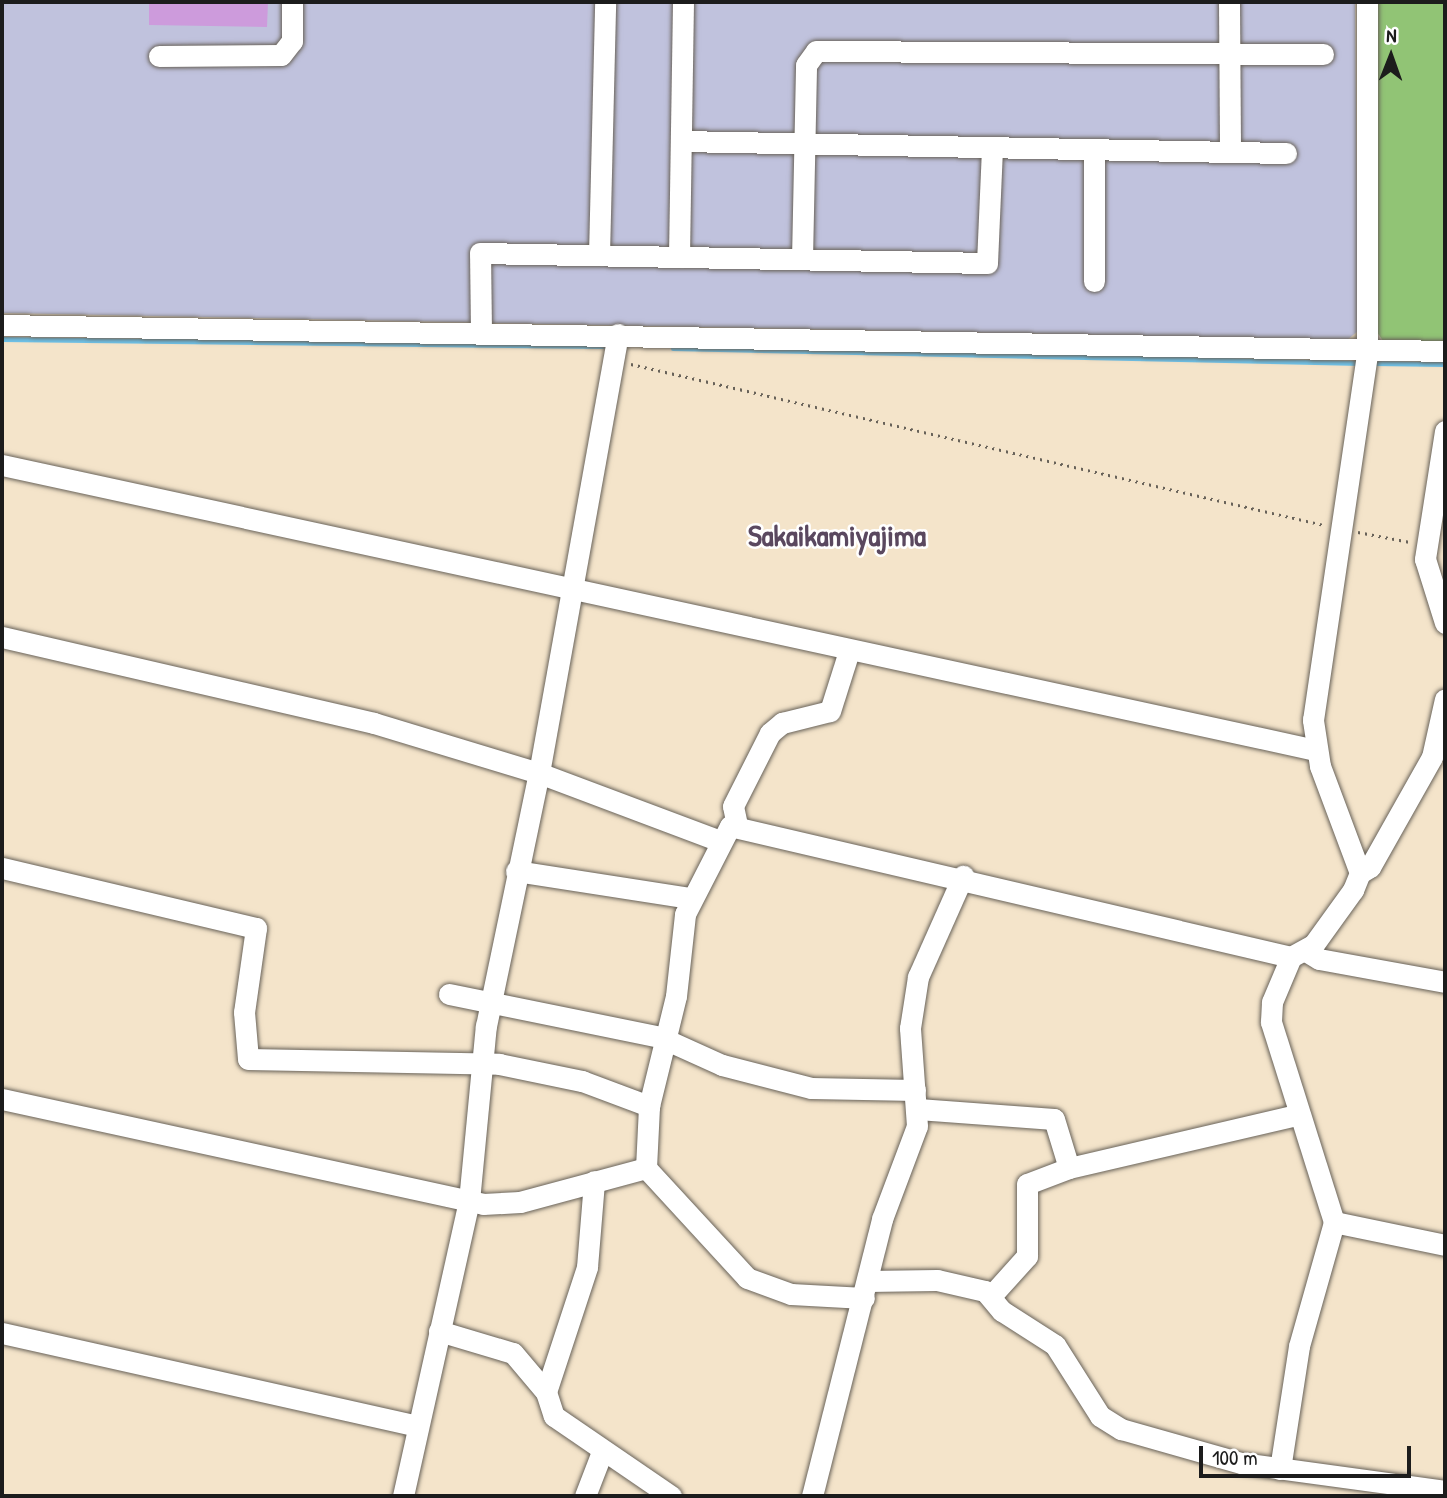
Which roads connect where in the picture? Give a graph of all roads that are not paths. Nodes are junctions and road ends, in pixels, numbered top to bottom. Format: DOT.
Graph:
graph roads {
  1 [pos="292,2"];
  2 [pos="605,2"];
  3 [pos="683,2"];
  4 [pos="1229,2"];
  5 [pos="1367,2"];
  6 [pos="1230,53"];
  7 [pos="1323,54"];
  8 [pos="159,56"];
  9 [pos="681,141"];
  10 [pos="805,143"];
  11 [pos="992,147"];
  12 [pos="1094,149"];
  13 [pos="1230,152"];
  14 [pos="1286,153"];
  15 [pos="599,255"];
  16 [pos="679,257"];
  17 [pos="802,259"];
  18 [pos="1094,281"];
  19 [pos="2,325"];
  20 [pos="481,332"];
  21 [pos="618,334"];
  22 [pos="1445,351"];
  23 [pos="1367,359"];
  24 [pos="1445,431"];
  25 [pos="2,465"];
  26 [pos="1438,518"];
  27 [pos="573,590"];
  28 [pos="1445,623"];
  29 [pos="2,636"];
  30 [pos="849,651"];
  31 [pos="1445,699"];
  32 [pos="1316,750"];
  33 [pos="1440,750"];
  34 [pos="539,773"];
  35 [pos="737,825"];
  36 [pos="720,841"];
  37 [pos="2,868"];
  38 [pos="516,871"];
  39 [pos="1360,873"];
  40 [pos="963,876"];
  41 [pos="690,898"];
  42 [pos="1298,954"];
  43 [pos="1445,982"];
  44 [pos="449,995"];
  45 [pos="491,1000"];
  46 [pos="668,1040"];
  47 [pos="480,1064"];
  48 [pos="2,1099"];
  49 [pos="916,1099"];
  50 [pos="649,1106"];
  51 [pos="1297,1115"];
  52 [pos="646,1168"];
  53 [pos="1069,1168"];
  54 [pos="594,1181"];
  55 [pos="469,1201"];
  56 [pos="1335,1222"];
  57 [pos="1445,1245"];
  58 [pos="866,1289"];
  59 [pos="991,1296"];
  60 [pos="439,1331"];
  61 [pos="2,1334"];
  62 [pos="546,1392"];
  63 [pos="418,1426"];
  64 [pos="602,1452"];
  65 [pos="1280,1469"];
  66 [pos="1445,1491"];
  67 [pos="403,1496"];
  68 [pos="585,1496"];
  69 [pos="671,1496"];
  70 [pos="812,1496"];
  1 -- 8 [label="street"];
  2 -- 15 [label="street"];
  3 -- 9 [label="street"];
  4 -- 6 [label="street"];
  5 -- 23 [label="street"];
  6 -- 7 [label="street"];
  6 -- 10 [label="street"];
  6 -- 13 [label="street"];
  9 -- 10 [label="street"];
  9 -- 16 [label="street"];
  10 -- 11 [label="street"];
  10 -- 17 [label="street"];
  11 -- 12 [label="street"];
  11 -- 17 [label="street"];
  12 -- 13 [label="street"];
  12 -- 18 [label="street"];
  13 -- 14 [label="street"];
  15 -- 16 [label="street"];
  15 -- 20 [label="street"];
  16 -- 17 [label="street"];
  19 -- 20 [label="street"];
  20 -- 21 [label="street"];
  21 -- 23 [label="street"];
  21 -- 27 [label="street"];
  22 -- 23 [label="street"];
  23 -- 32 [label="street"];
  24 -- 26 [label="street"];
  25 -- 27 [label="street"];
  26 -- 28 [label="street"];
  27 -- 30 [label="street"];
  27 -- 34 [label="street"];
  29 -- 34 [label="street"];
  30 -- 32 [label="street"];
  30 -- 35 [label="street"];
  31 -- 33 [label="street"];
  32 -- 39 [label="street"];
  33 -- 39 [label="street"];
  34 -- 36 [label="street"];
  34 -- 38 [label="street"];
  35 -- 36 [label="street"];
  35 -- 40 [label="street"];
  36 -- 41 [label="street"];
  37 -- 47 [label="street"];
  38 -- 41 [label="street"];
  38 -- 45 [label="street"];
  39 -- 42 [label="street"];
  40 -- 42 [label="street"];
  40 -- 49 [label="street"];
  41 -- 46 [label="street"];
  42 -- 43 [label="street"];
  42 -- 51 [label="street"];
  44 -- 45 [label="street"];
  45 -- 46 [label="street"];
  45 -- 47 [label="street"];
  46 -- 49 [label="street"];
  46 -- 50 [label="street"];
  47 -- 50 [label="street"];
  47 -- 55 [label="street"];
  48 -- 55 [label="street"];
  49 -- 53 [label="street"];
  49 -- 58 [label="street"];
  50 -- 52 [label="street"];
  51 -- 53 [label="street"];
  51 -- 56 [label="street"];
  52 -- 54 [label="street"];
  52 -- 58 [label="street"];
  53 -- 59 [label="street"];
  54 -- 55 [label="street"];
  54 -- 62 [label="street"];
  55 -- 60 [label="street"];
  56 -- 57 [label="street"];
  56 -- 65 [label="street"];
  58 -- 59 [label="street"];
  58 -- 70 [label="street"];
  59 -- 65 [label="street"];
  60 -- 62 [label="street"];
  60 -- 63 [label="street"];
  61 -- 63 [label="street"];
  62 -- 64 [label="street"];
  63 -- 67 [label="street"];
  64 -- 68 [label="street"];
  64 -- 69 [label="street"];
  65 -- 66 [label="street"];
}
